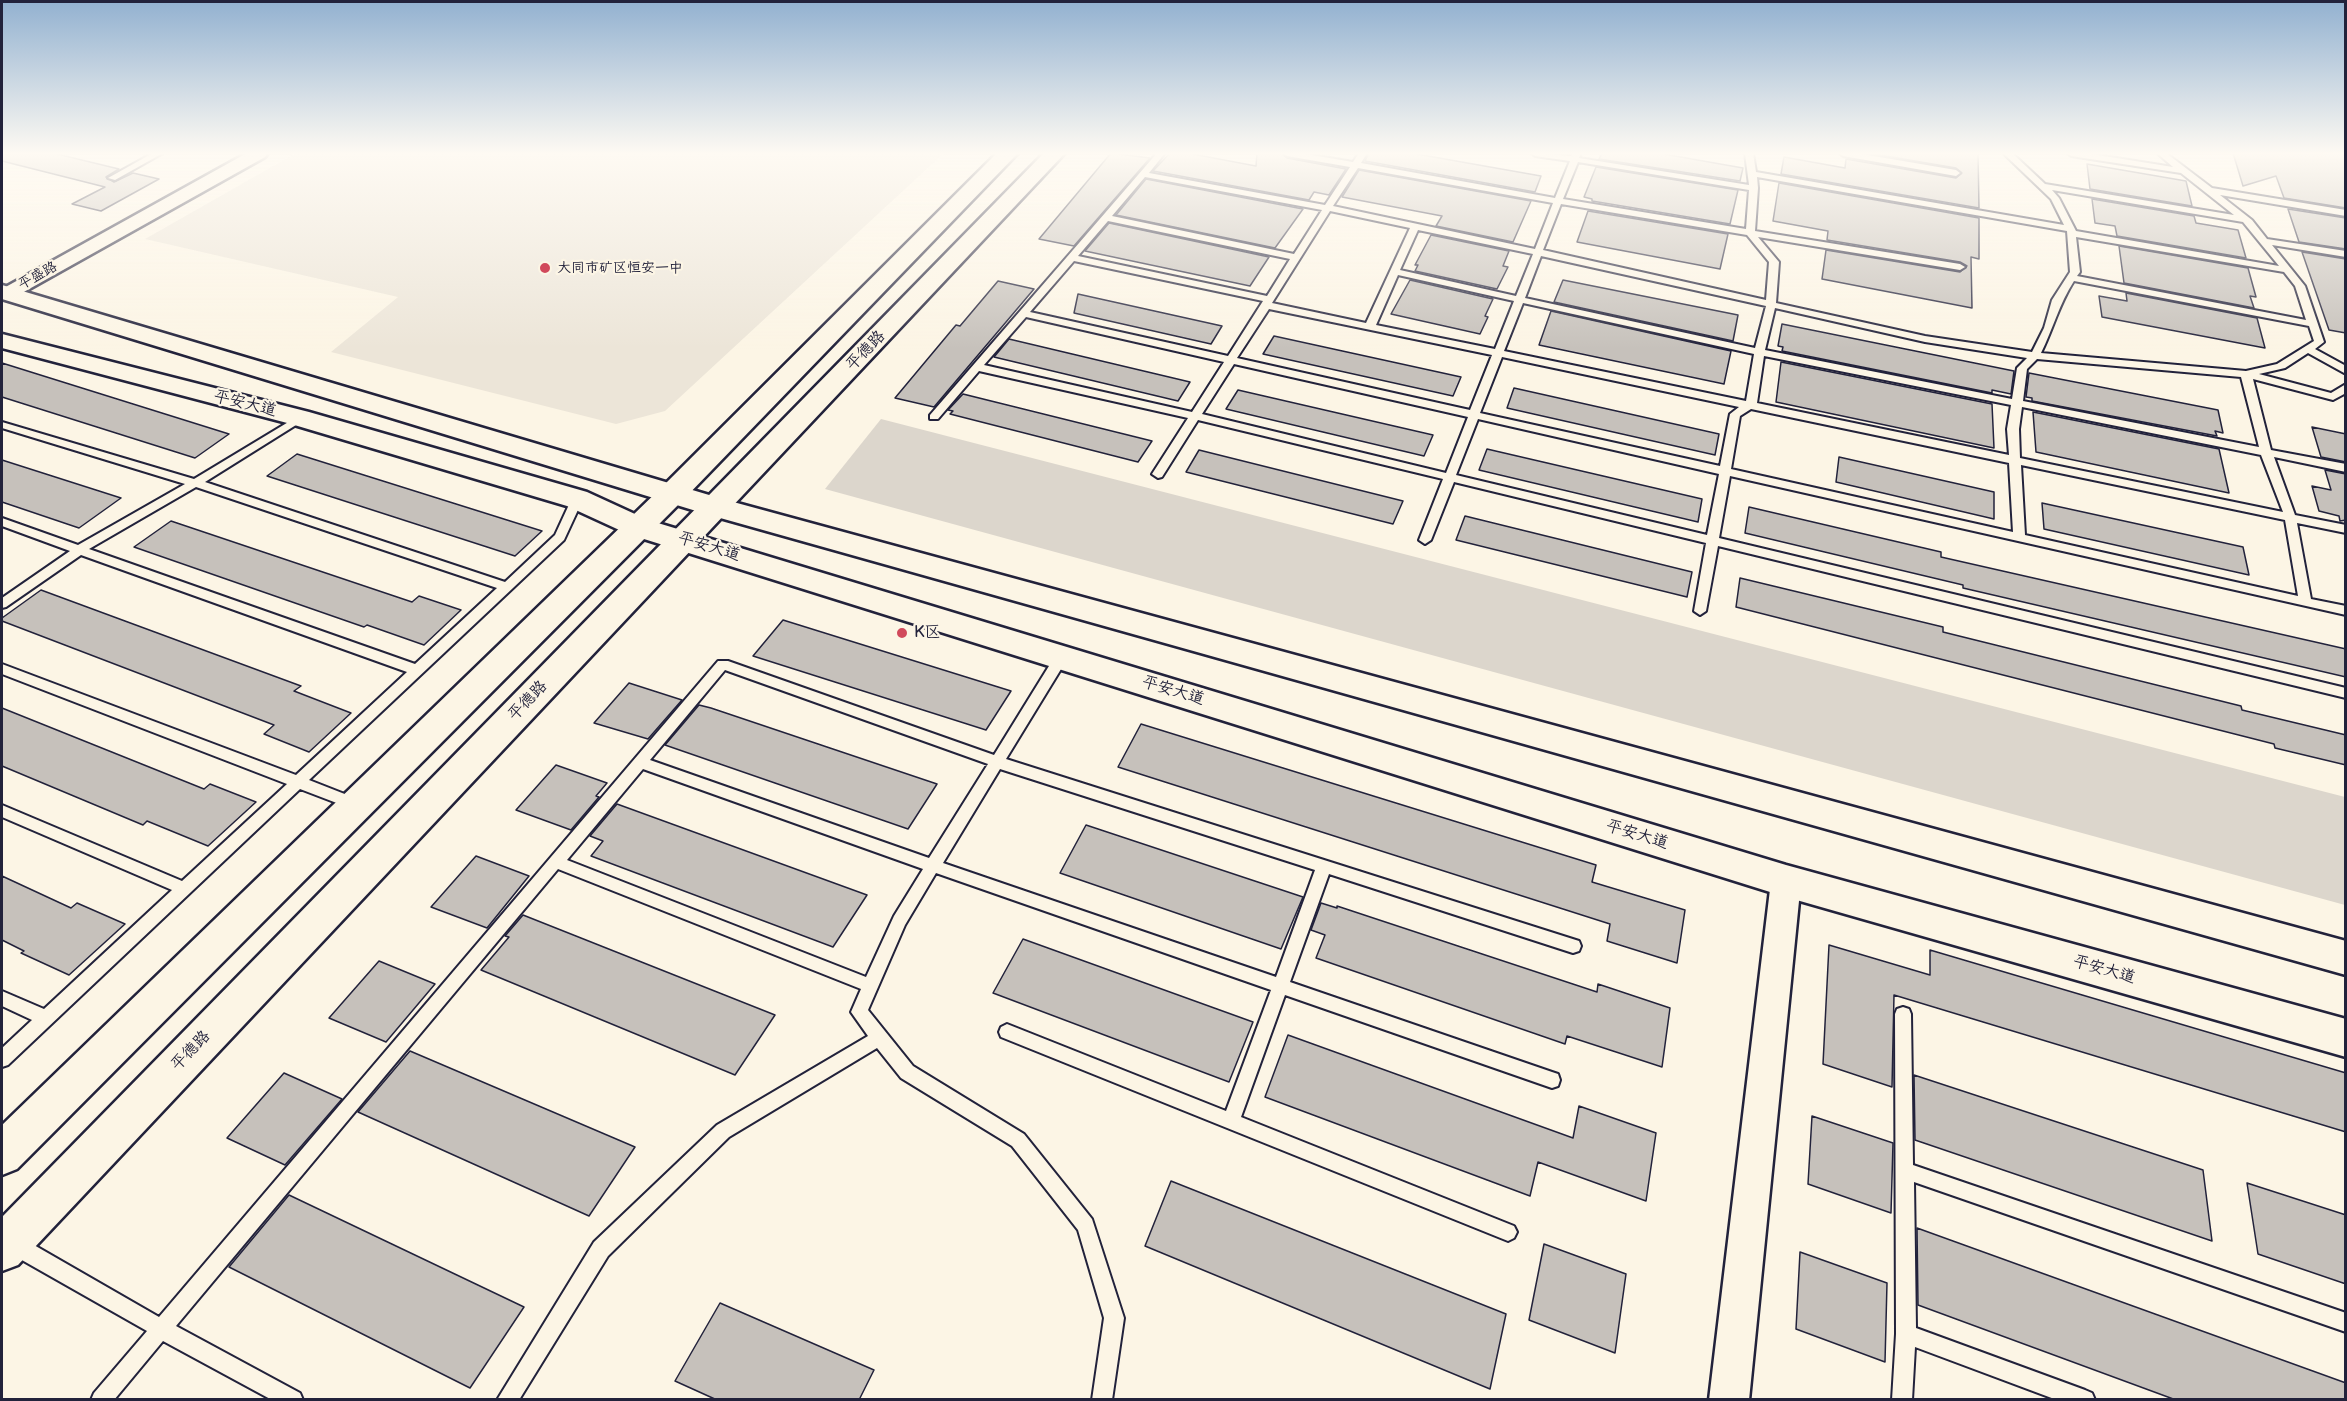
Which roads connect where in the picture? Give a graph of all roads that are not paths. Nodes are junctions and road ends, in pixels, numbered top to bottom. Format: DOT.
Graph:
graph roads {
  1 [pos="140,218"];
  2 [pos="943,218"];
  3 [pos="992,218"];
  4 [pos="1104,218"];
  5 [pos="1106,218"];
  6 [pos="1322,218"];
  7 [pos="1376,218"];
  8 [pos="1551,218"];
  9 [pos="1662,218"];
  10 [pos="1751,218"];
  11 [pos="2000,218"];
  12 [pos="2065,218"];
  13 [pos="2241,218"];
  14 [pos="2245,219"];
  15 [pos="1415,227"];
  16 [pos="2071,231"];
  17 [pos="1750,233"];
  18 [pos="2264,241"];
  19 [pos="1538,252"];
  20 [pos="2346,254"];
  21 [pos="1070,257"];
  22 [pos="1297,258"];
  23 [pos="1960,267"];
  24 [pos="2287,270"];
  25 [pos="1395,272"];
  26 [pos="2071,278"];
  27 [pos="4,293"];
  28 [pos="1519,300"];
  29 [pos="1268,302"];
  30 [pos="1771,304"];
  31 [pos="1023,313"];
  32 [pos="2313,324"];
  33 [pos="1370,326"];
  34 [pos="2,341"];
  35 [pos="2308,349"];
  36 [pos="1498,352"];
  37 [pos="1759,352"];
  38 [pos="2035,356"];
  39 [pos="1232,359"];
  40 [pos="977,367"];
  41 [pos="2346,370"];
  42 [pos="2246,374"];
  43 [pos="2346,387"];
  44 [pos="2017,401"];
  45 [pos="1751,404"];
  46 [pos="1474,414"];
  47 [pos="1195,416"];
  48 [pos="934,417"];
  49 [pos="300,418"];
  50 [pos="2,424"];
  51 [pos="2266,452"];
  52 [pos="2015,460"];
  53 [pos="2346,468"];
  54 [pos="1725,470"];
  55 [pos="1158,474"];
  56 [pos="1449,478"];
  57 [pos="195,483"];
  58 [pos="673,492"];
  59 [pos="577,500"];
  60 [pos="716,507"];
  61 [pos="2290,516"];
  62 [pos="2,522"];
  63 [pos="638,526"];
  64 [pos="2346,529"];
  65 [pos="2019,535"];
  66 [pos="684,539"];
  67 [pos="1425,540"];
  68 [pos="1712,542"];
  69 [pos="80,549"];
  70 [pos="507,587"];
  71 [pos="2305,601"];
  72 [pos="2,604"];
  73 [pos="2346,610"];
  74 [pos="1700,611"];
  75 [pos="1062,656"];
  76 [pos="2,669"];
  77 [pos="417,670"];
  78 [pos="2346,693"];
  79 [pos="640,762"];
  80 [pos="997,762"];
  81 [pos="297,782"];
  82 [pos="356,805"];
  83 [pos="2,811"];
  84 [pos="556,862"];
  85 [pos="933,866"];
  86 [pos="1324,867"];
  87 [pos="1786,881"];
  88 [pos="183,888"];
  89 [pos="1573,946"];
  90 [pos="2346,958"];
  91 [pos="871,986"];
  92 [pos="1282,987"];
  93 [pos="2,998"];
  94 [pos="1903,1014"];
  95 [pos="45,1018"];
  96 [pos="1007,1032"];
  97 [pos="879,1038"];
  98 [pos="2346,1038"];
  99 [pos="2,1059"];
  100 [pos="1552,1080"];
  101 [pos="1231,1122"];
  102 [pos="2,1154"];
  103 [pos="1903,1170"];
  104 [pos="1508,1232"];
  105 [pos="5,1245"];
  106 [pos="2346,1323"];
  107 [pos="160,1329"];
  108 [pos="1906,1334"];
  109 [pos="100,1400"];
  110 [pos="293,1400"];
  111 [pos="507,1400"];
  112 [pos="1102,1400"];
  113 [pos="1729,1400"];
  114 [pos="1902,1400"];
  115 [pos="2085,1400"];
  1 -- 27 [label="street, 平盛路"];
  2 -- 58 [label="main road"];
  3 -- 60 [label="main road, 平德路"];
  4 -- 21 [label="lane"];
  5 -- 22 [label="lane"];
  6 -- 22 [label="lane"];
  7 -- 15 [label="lane"];
  8 -- 19 [label="lane"];
  9 -- 17 [label="lane"];
  10 -- 17 [label="lane"];
  11 -- 16 [label="lane"];
  12 -- 16 [label="lane"];
  13 -- 14 [label="lane"];
  14 -- 18 [label="lane"];
  15 -- 19 [label="lane"];
  15 -- 25 [label="lane"];
  16 -- 24 [label="lane"];
  16 -- 26 [label="lane"];
  17 -- 23 [label="lane"];
  17 -- 30 [label="lane"];
  18 -- 20 [label="lane"];
  18 -- 24 [label="lane"];
  19 -- 28 [label="lane"];
  19 -- 30 [label="lane"];
  21 -- 29 [label="lane"];
  21 -- 31 [label="lane"];
  22 -- 29 [label="lane"];
  24 -- 32 [label="lane"];
  25 -- 28 [label="lane"];
  25 -- 33 [label="lane"];
  26 -- 32 [label="lane"];
  26 -- 38 [label="lane"];
  27 -- 58 [label="main road"];
  28 -- 36 [label="lane"];
  28 -- 37 [label="lane"];
  29 -- 33 [label="lane"];
  29 -- 39 [label="lane"];
  30 -- 37 [label="lane"];
  30 -- 38 [label="lane"];
  31 -- 39 [label="lane"];
  31 -- 40 [label="lane"];
  32 -- 35 [label="lane"];
  33 -- 36 [label="lane"];
  34 -- 49 [label="main road, 平安大道"];
  35 -- 41 [label="lane"];
  35 -- 42 [label="lane"];
  36 -- 45 [label="lane"];
  36 -- 46 [label="lane"];
  37 -- 44 [label="lane"];
  37 -- 45 [label="lane"];
  38 -- 42 [label="lane"];
  38 -- 44 [label="lane"];
  39 -- 46 [label="lane"];
  39 -- 47 [label="lane"];
  40 -- 47 [label="lane"];
  40 -- 48 [label="lane"];
  42 -- 43 [label="lane"];
  42 -- 51 [label="lane"];
  44 -- 51 [label="lane"];
  44 -- 52 [label="lane"];
  45 -- 52 [label="lane"];
  45 -- 54 [label="lane"];
  46 -- 54 [label="lane"];
  46 -- 56 [label="lane"];
  47 -- 55 [label="lane"];
  47 -- 56 [label="lane"];
  49 -- 57 [label="lane"];
  49 -- 59 [label="main road, 平安大道"];
  50 -- 57 [label="lane"];
  51 -- 53 [label="lane"];
  51 -- 61 [label="lane"];
  52 -- 61 [label="lane"];
  52 -- 65 [label="lane"];
  54 -- 65 [label="lane"];
  54 -- 68 [label="lane"];
  56 -- 67 [label="lane"];
  56 -- 68 [label="lane"];
  57 -- 69 [label="lane"];
  57 -- 70 [label="lane"];
  58 -- 60 [label="main road"];
  58 -- 63 [label="main road"];
  59 -- 63 [label="main road, 平安大道"];
  59 -- 70 [label="lane"];
  60 -- 66 [label="main road, 平德路"];
  60 -- 90 [label="main road"];
  61 -- 64 [label="lane"];
  61 -- 71 [label="lane"];
  62 -- 69 [label="lane"];
  63 -- 66 [label="main road, 平安大道"];
  63 -- 82 [label="main road"];
  65 -- 71 [label="lane"];
  66 -- 75 [label="main road, 平安大道"];
  66 -- 105 [label="main road, 平德路"];
  68 -- 74 [label="lane"];
  68 -- 78 [label="lane"];
  69 -- 72 [label="lane"];
  69 -- 77 [label="lane"];
  70 -- 77 [label="lane"];
  71 -- 73 [label="lane"];
  75 -- 80 [label="lane"];
  75 -- 87 [label="main road, 平安大道"];
  76 -- 81 [label="lane"];
  77 -- 81 [label="lane"];
  79 -- 80 [label="lane"];
  79 -- 84 [label="lane"];
  79 -- 85 [label="lane"];
  80 -- 85 [label="lane"];
  80 -- 86 [label="lane"];
  81 -- 82 [label="lane"];
  81 -- 88 [label="lane"];
  82 -- 102 [label="main road"];
  83 -- 88 [label="lane"];
  84 -- 91 [label="lane"];
  84 -- 107 [label="lane"];
  85 -- 91 [label="lane"];
  85 -- 92 [label="lane"];
  86 -- 89 [label="lane"];
  86 -- 92 [label="lane"];
  87 -- 98 [label="main road, 平安大道"];
  87 -- 113 [label="street"];
  88 -- 95 [label="lane"];
  91 -- 97 [label="lane"];
  92 -- 100 [label="lane"];
  92 -- 101 [label="lane"];
  93 -- 95 [label="lane"];
  94 -- 103 [label="lane"];
  95 -- 99 [label="lane"];
  96 -- 101 [label="lane"];
  97 -- 111 [label="lane"];
  97 -- 112 [label="lane"];
  101 -- 104 [label="lane"];
  103 -- 106 [label="lane"];
  103 -- 108 [label="lane"];
  105 -- 107 [label="lane"];
  107 -- 109 [label="lane"];
  107 -- 110 [label="lane"];
  108 -- 114 [label="lane"];
  108 -- 115 [label="lane"];
}
